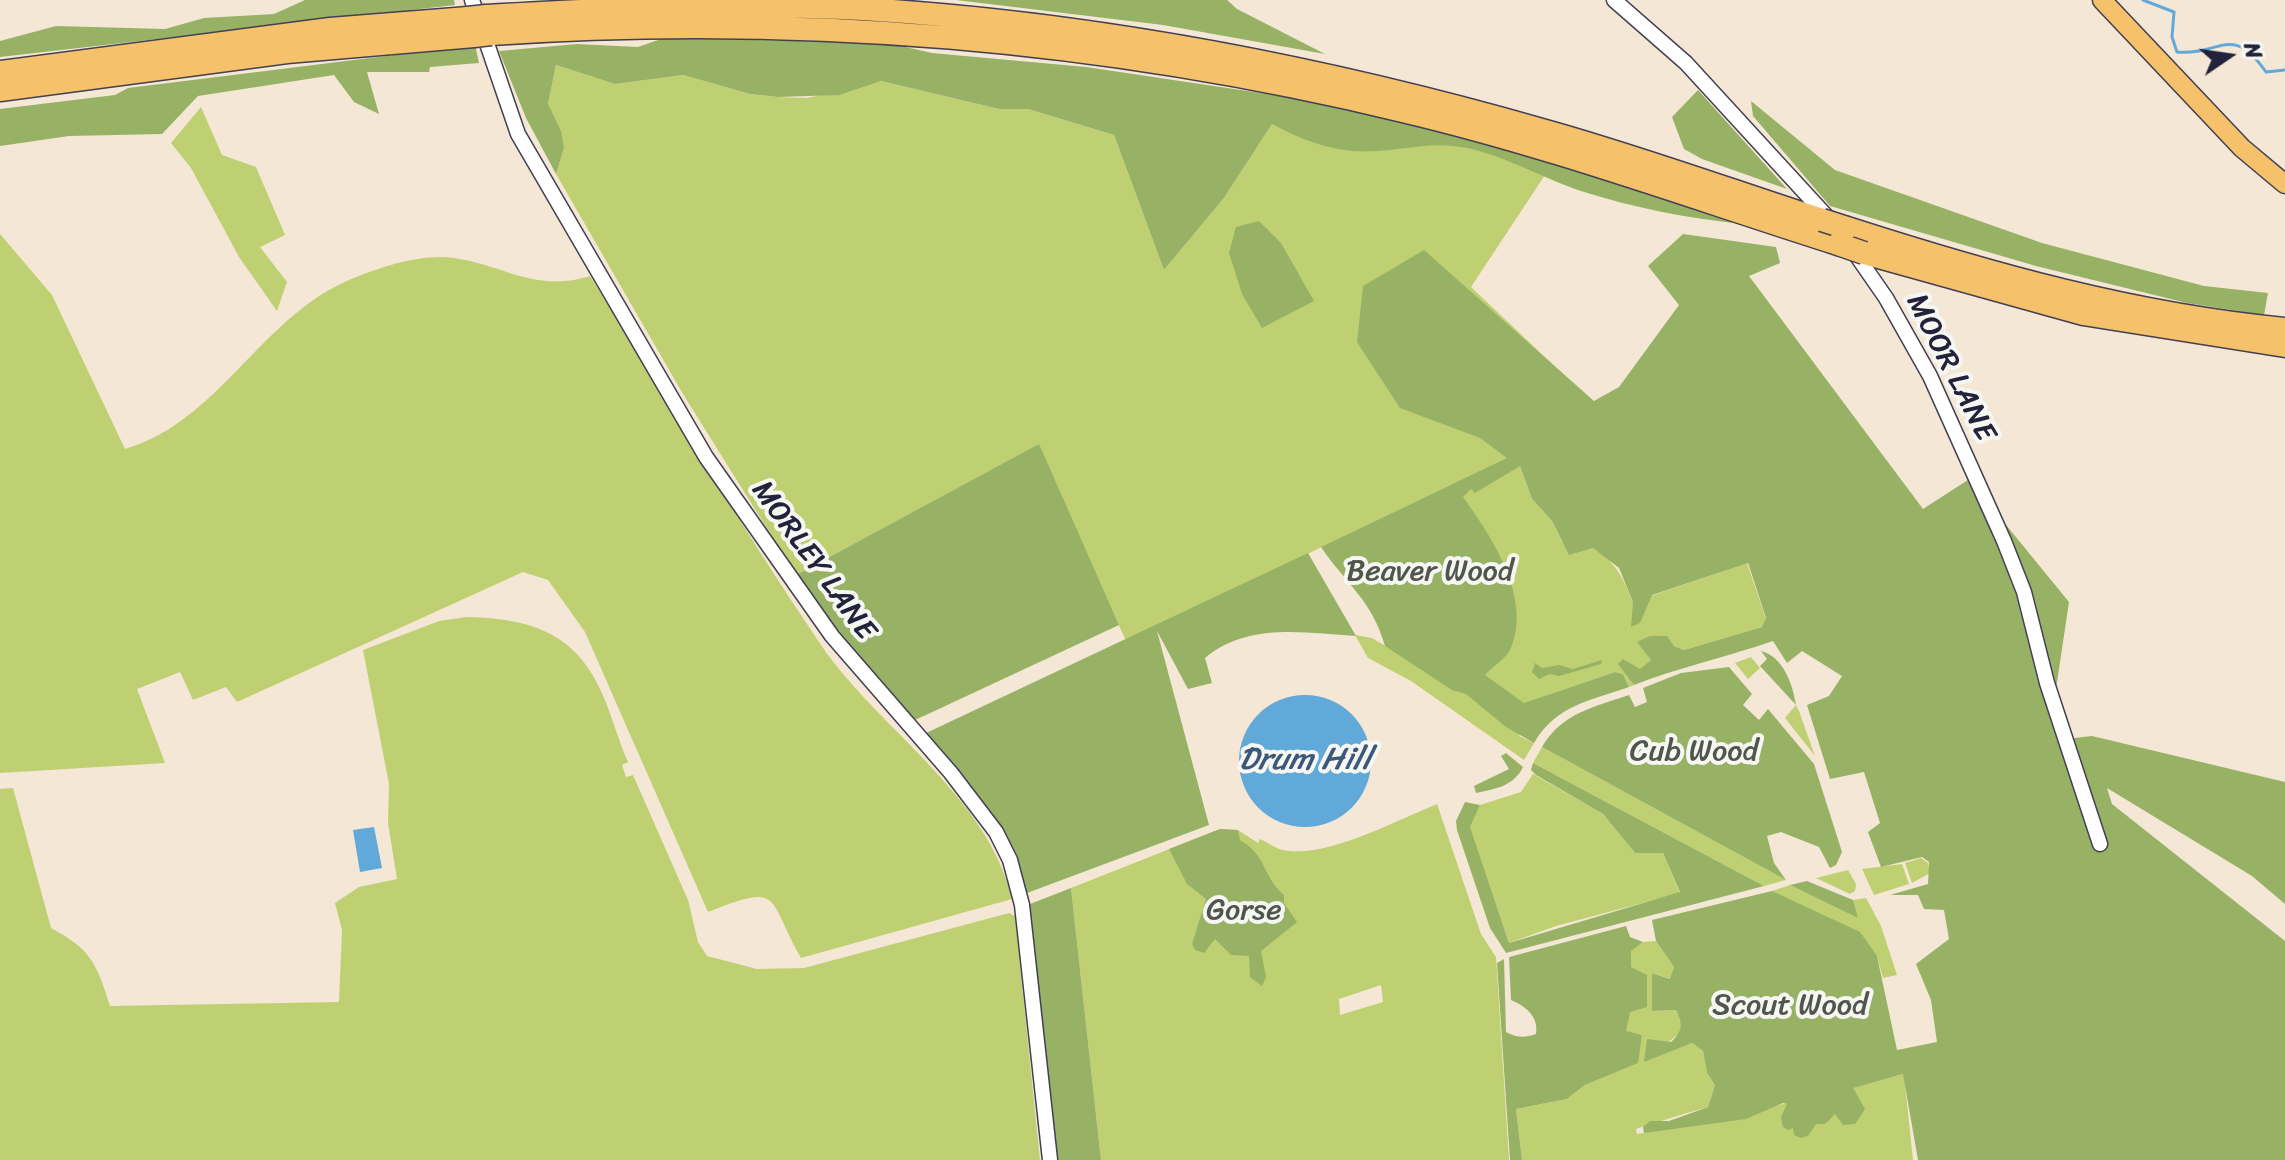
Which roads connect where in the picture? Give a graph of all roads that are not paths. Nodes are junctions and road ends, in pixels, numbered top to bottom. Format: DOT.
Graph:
graph roads {
  1 [pos="1614,0"];
  2 [pos="2102,0"];
  3 [pos="478,21"];
  4 [pos="0,72"];
  5 [pos="0,90"];
  6 [pos="2285,184"];
  7 [pos="1842,236"];
  8 [pos="2285,329"];
  9 [pos="2285,346"];
  10 [pos="2100,844"];
  11 [pos="1050,1160"];
  1 -- 10 [label="street, MOOR LANE"];
  2 -- 6 [label="main road"];
  3 -- 4 [label="highway"];
  3 -- 5 [label="highway"];
  3 -- 7 [label="highway"];
  3 -- 7 [label="highway, bridge"];
  3 -- 11 [label="street, MORLEY LANE"];
  7 -- 8 [label="highway"];
  7 -- 9 [label="highway, bridge"];
}
